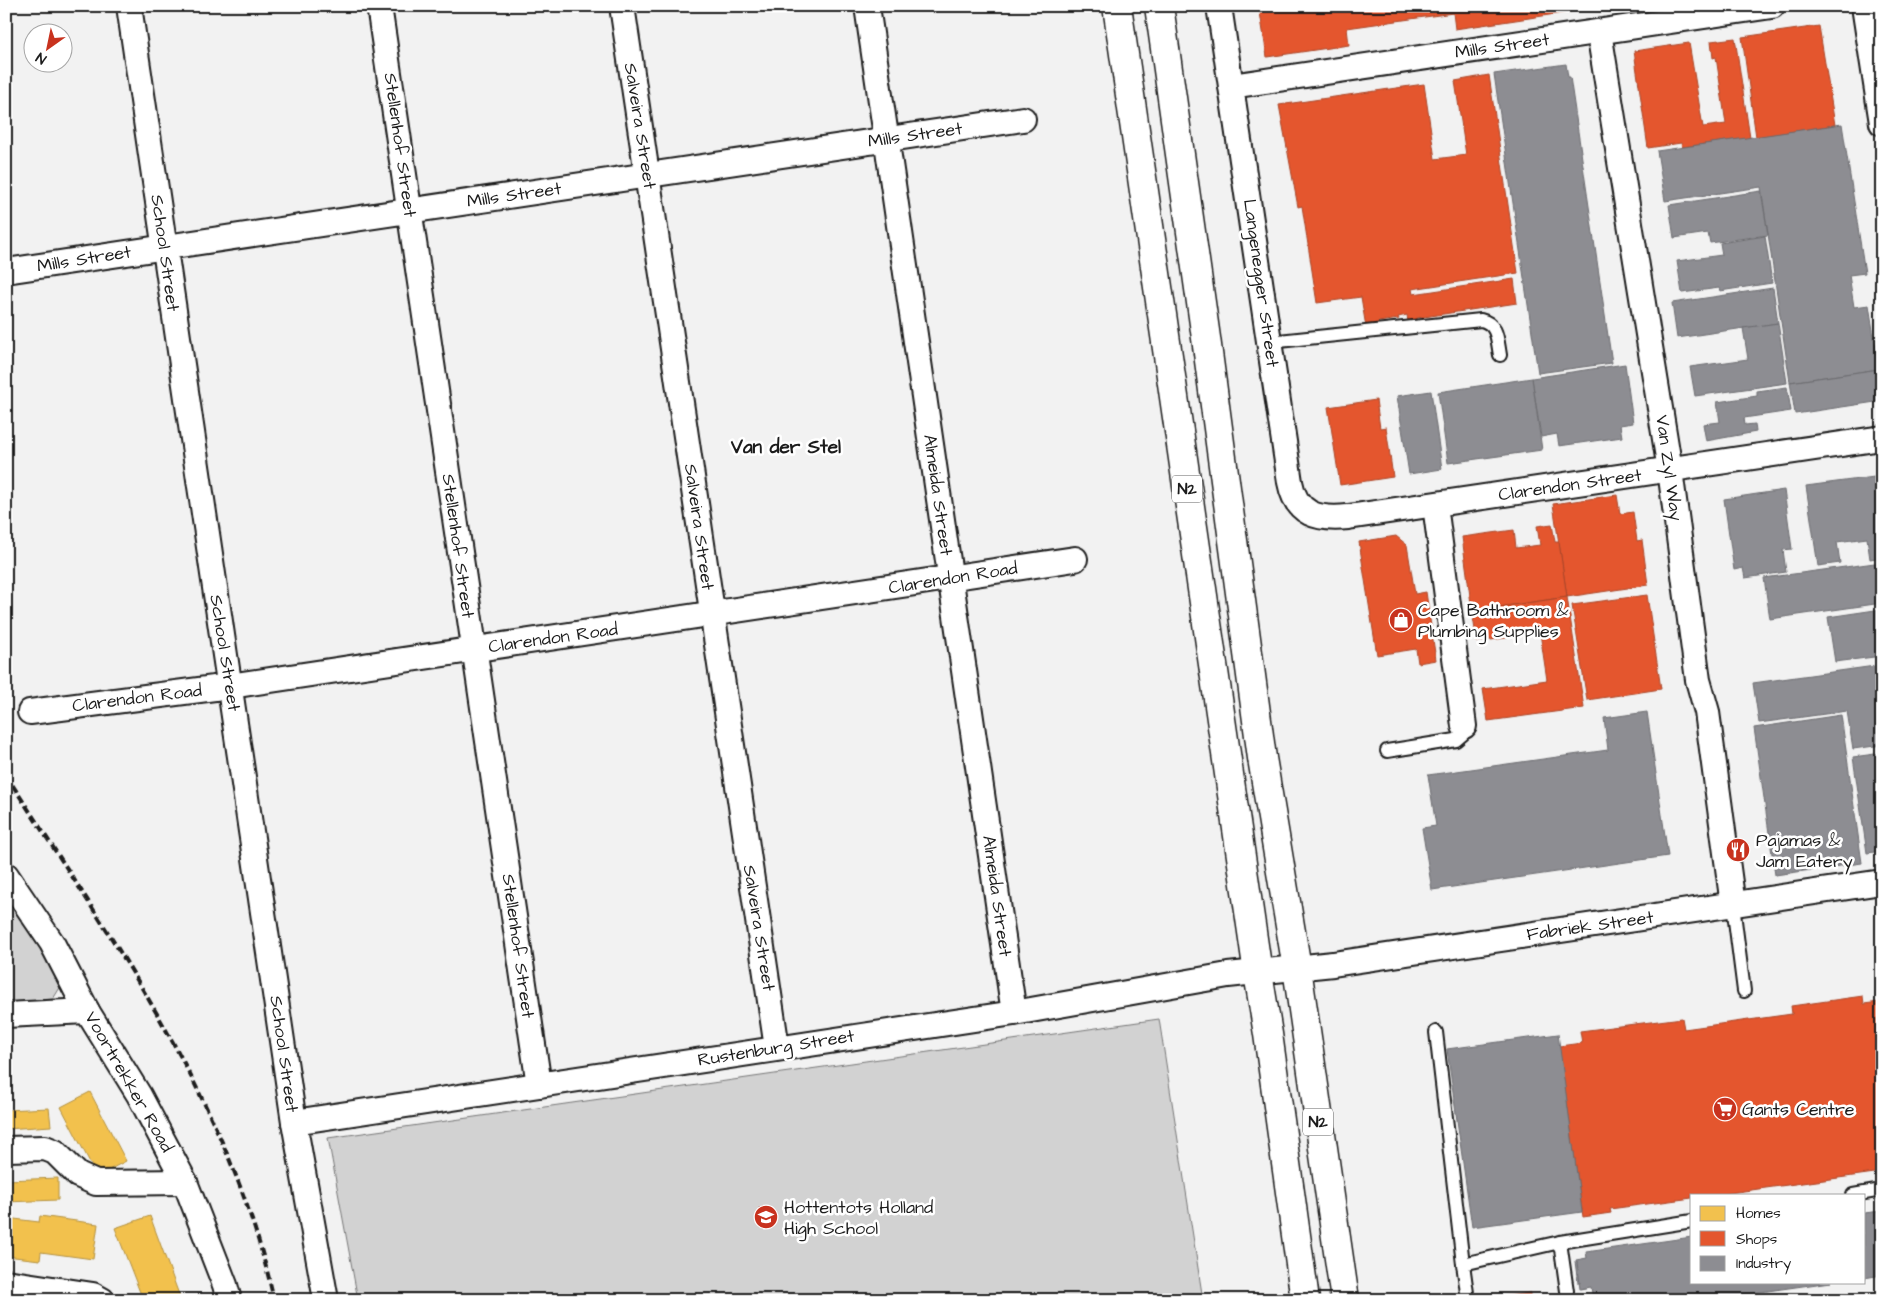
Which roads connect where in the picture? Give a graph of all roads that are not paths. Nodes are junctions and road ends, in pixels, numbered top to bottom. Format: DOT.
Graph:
graph roads {
  1 [pos="129,6"];
  2 [pos="380,6"];
  3 [pos="622,6"];
  4 [pos="867,6"];
  5 [pos="1117,6"];
  6 [pos="1159,6"];
  7 [pos="1219,6"];
  8 [pos="1772,6"];
  9 [pos="1864,6"];
  10 [pos="1599,32"];
  11 [pos="1232,86"];
  12 [pos="1023,119"];
  13 [pos="1882,123"];
  14 [pos="886,140"];
  15 [pos="647,175"];
  16 [pos="409,211"];
  17 [pos="164,247"];
  18 [pos="6,271"];
  19 [pos="1269,342"];
  20 [pos="1500,355"];
  21 [pos="1882,438"];
  22 [pos="1670,470"];
  23 [pos="1434,504"];
  24 [pos="1348,517"];
  25 [pos="1075,559"];
  26 [pos="950,579"];
  27 [pos="712,614"];
  28 [pos="474,649"];
  29 [pos="230,686"];
  30 [pos="30,712"];
  31 [pos="1464,726"];
  32 [pos="1387,751"];
  33 [pos="6,875"];
  34 [pos="1882,882"];
  35 [pos="1733,905"];
  36 [pos="1297,968"];
  37 [pos="1258,972"];
  38 [pos="1744,991"];
  39 [pos="88,1011"];
  40 [pos="1014,1013"];
  41 [pos="6,1015"];
  42 [pos="1436,1032"];
  43 [pos="777,1048"];
  44 [pos="539,1085"];
  45 [pos="294,1122"];
  46 [pos="6,1149"];
  47 [pos="185,1182"];
  48 [pos="1882,1190"];
  49 [pos="1859,1194"];
  50 [pos="1690,1221"];
  51 [pos="1560,1242"];
  52 [pos="1463,1264"];
  53 [pos="6,1282"];
  54 [pos="1567,1291"];
  55 [pos="102,1300"];
  56 [pos="229,1300"];
  57 [pos="326,1300"];
  58 [pos="1305,1300"];
  59 [pos="1345,1300"];
  60 [pos="1468,1300"];
  1 -- 17 [label="street, School Street"];
  2 -- 16 [label="street, Stellenhof Street"];
  3 -- 15 [label="street, Salveira Street"];
  4 -- 14 [label="street, Almeida Street"];
  5 -- 37 [label="highway, N2"];
  6 -- 36 [label="highway, N2"];
  7 -- 11 [label="street, Langenegger Street"];
  8 -- 10 [label="street, Mills Street"];
  9 -- 13 [label="street"];
  10 -- 11 [label="street, Mills Street"];
  10 -- 22 [label="street, Van Zyl Way"];
  11 -- 19 [label="street, Langenegger Street"];
  12 -- 14 [label="street, Mills Street"];
  14 -- 15 [label="street, Mills Street"];
  14 -- 26 [label="street, Almeida Street"];
  15 -- 16 [label="street, Mills Street"];
  15 -- 27 [label="street, Salveira Street"];
  16 -- 17 [label="street, Mills Street"];
  16 -- 28 [label="street, Stellenhof Street"];
  17 -- 18 [label="street, Mills Street"];
  17 -- 29 [label="street, School Street"];
  19 -- 20 [label="lane"];
  19 -- 24 [label="street, Langenegger Street"];
  21 -- 22 [label="street, Clarendon Street"];
  22 -- 23 [label="street, Clarendon Street"];
  22 -- 35 [label="street, Van Zyl Way"];
  23 -- 24 [label="street, Clarendon Street"];
  23 -- 31 [label="street"];
  25 -- 26 [label="street, Clarendon Road"];
  26 -- 27 [label="street, Clarendon Road"];
  26 -- 40 [label="street, Almeida Street"];
  27 -- 28 [label="street, Clarendon Road"];
  27 -- 43 [label="street, Salveira Street"];
  28 -- 29 [label="street, Clarendon Road"];
  28 -- 44 [label="street, Stellenhof Street"];
  29 -- 30 [label="street, Clarendon Road"];
  29 -- 45 [label="street, School Street"];
  31 -- 32 [label="lane"];
  33 -- 39 [label="street, Voortrekker Road"];
  34 -- 35 [label="street, Fabriek Street"];
  35 -- 36 [label="street, Fabriek Street"];
  35 -- 38 [label="lane"];
  36 -- 37 [label="street, Fabriek Street"];
  36 -- 59 [label="highway, N2"];
  37 -- 40 [label="street, Rustenburg Street"];
  37 -- 58 [label="highway, N2"];
  39 -- 41 [label="street"];
  39 -- 47 [label="street, Voortrekker Road"];
  40 -- 43 [label="street, Rustenburg Street"];
  42 -- 52 [label="lane"];
  43 -- 44 [label="street, Rustenburg Street"];
  44 -- 45 [label="street, Rustenburg Street"];
  45 -- 57 [label="street, School Street"];
  46 -- 47 [label="street"];
  47 -- 56 [label="street, Voortrekker Road"];
  48 -- 49 [label="lane"];
  50 -- 51 [label="lane"];
  51 -- 52 [label="lane"];
  51 -- 54 [label="lane"];
  52 -- 60 [label="lane"];
  53 -- 55 [label="street"];
}
